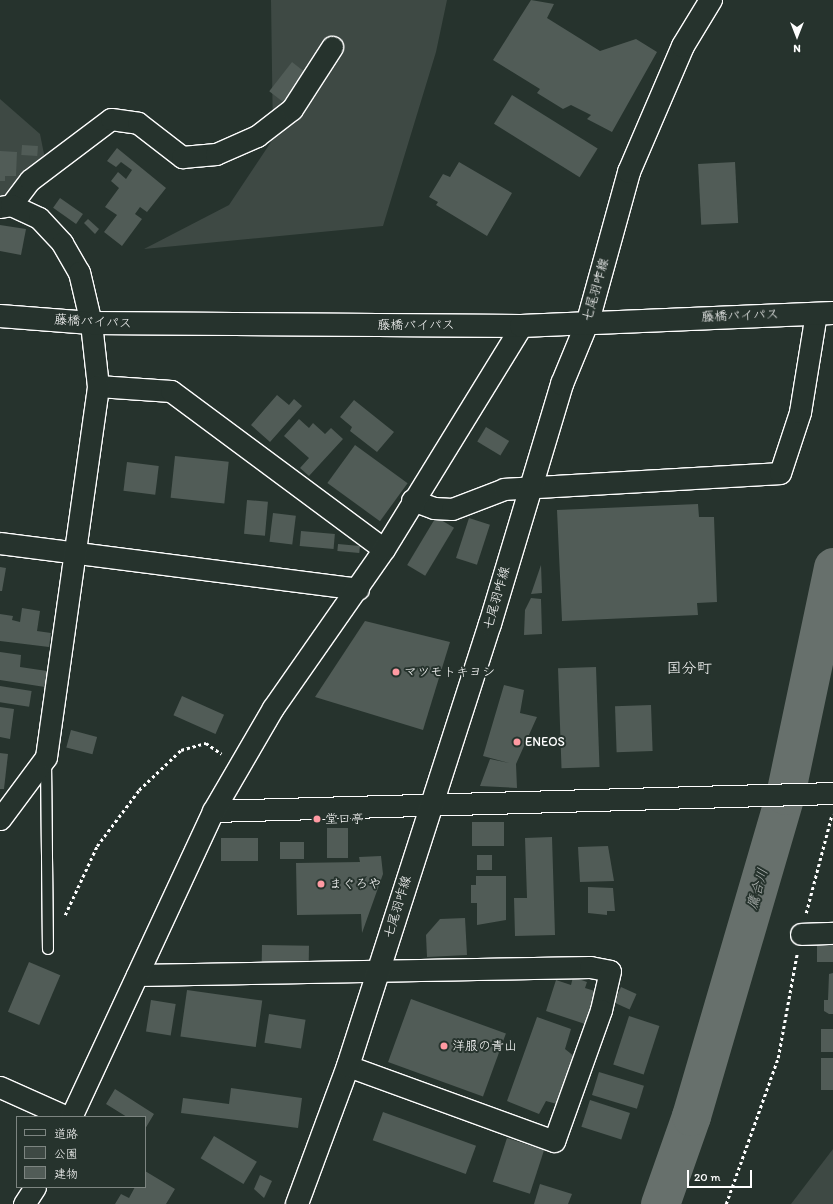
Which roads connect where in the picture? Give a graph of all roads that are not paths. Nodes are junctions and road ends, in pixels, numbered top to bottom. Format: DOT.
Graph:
graph roads {
  1 [pos="711,0"];
  2 [pos="332,47"];
  3 [pos="5,206"];
  4 [pos="824,313"];
  5 [pos="0,316"];
  6 [pos="588,321"];
  7 [pos="91,323"];
  8 [pos="521,326"];
  9 [pos="98,386"];
  10 [pos="529,488"];
  11 [pos="412,500"];
  12 [pos="0,543"];
  13 [pos="384,549"];
  14 [pos="73,552"];
  15 [pos="358,589"];
  16 [pos="46,757"];
  17 [pos="832,799"];
  18 [pos="430,806"];
  19 [pos="213,811"];
  20 [pos="0,819"];
  21 [pos="833,933"];
  22 [pos="801,934"];
  23 [pos="48,949"];
  24 [pos="378,974"];
  25 [pos="137,975"];
  26 [pos="348,1066"];
  27 [pos="0,1087"];
  28 [pos="65,1116"];
  29 [pos="71,1116"];
  30 [pos="34,1188"];
  31 [pos="24,1204"];
  32 [pos="297,1204"];
  1 -- 6 [label="main road, 七尾羽咋線"];
  2 -- 3 [label="street"];
  3 -- 7 [label="street"];
  4 -- 6 [label="main road, 藤橋バイパス"];
  4 -- 10 [label="street"];
  5 -- 7 [label="main road, 藤橋バイパス"];
  6 -- 8 [label="main road, 藤橋バイパス"];
  6 -- 10 [label="main road, 七尾羽咋線"];
  7 -- 8 [label="main road, 藤橋バイパス"];
  7 -- 9 [label="street"];
  8 -- 11 [label="street"];
  9 -- 13 [label="street"];
  9 -- 14 [label="street"];
  10 -- 11 [label="street"];
  10 -- 18 [label="main road, 七尾羽咋線"];
  11 -- 13 [label="street"];
  12 -- 14 [label="street"];
  13 -- 15 [label="street"];
  14 -- 15 [label="street"];
  14 -- 16 [label="street"];
  15 -- 19 [label="street"];
  16 -- 20 [label="street"];
  16 -- 23 [label="lane"];
  17 -- 18 [label="street"];
  18 -- 19 [label="street"];
  18 -- 24 [label="main road, 七尾羽咋線"];
  19 -- 25 [label="street"];
  21 -- 22 [label="street"];
  24 -- 25 [label="street"];
  24 -- 26 [label="main road, 七尾羽咋線"];
  24 -- 26 [label="street"];
  25 -- 29 [label="street"];
  26 -- 32 [label="main road, 七尾羽咋線"];
  27 -- 28 [label="street"];
  30 -- 31 [label="street"];
}
